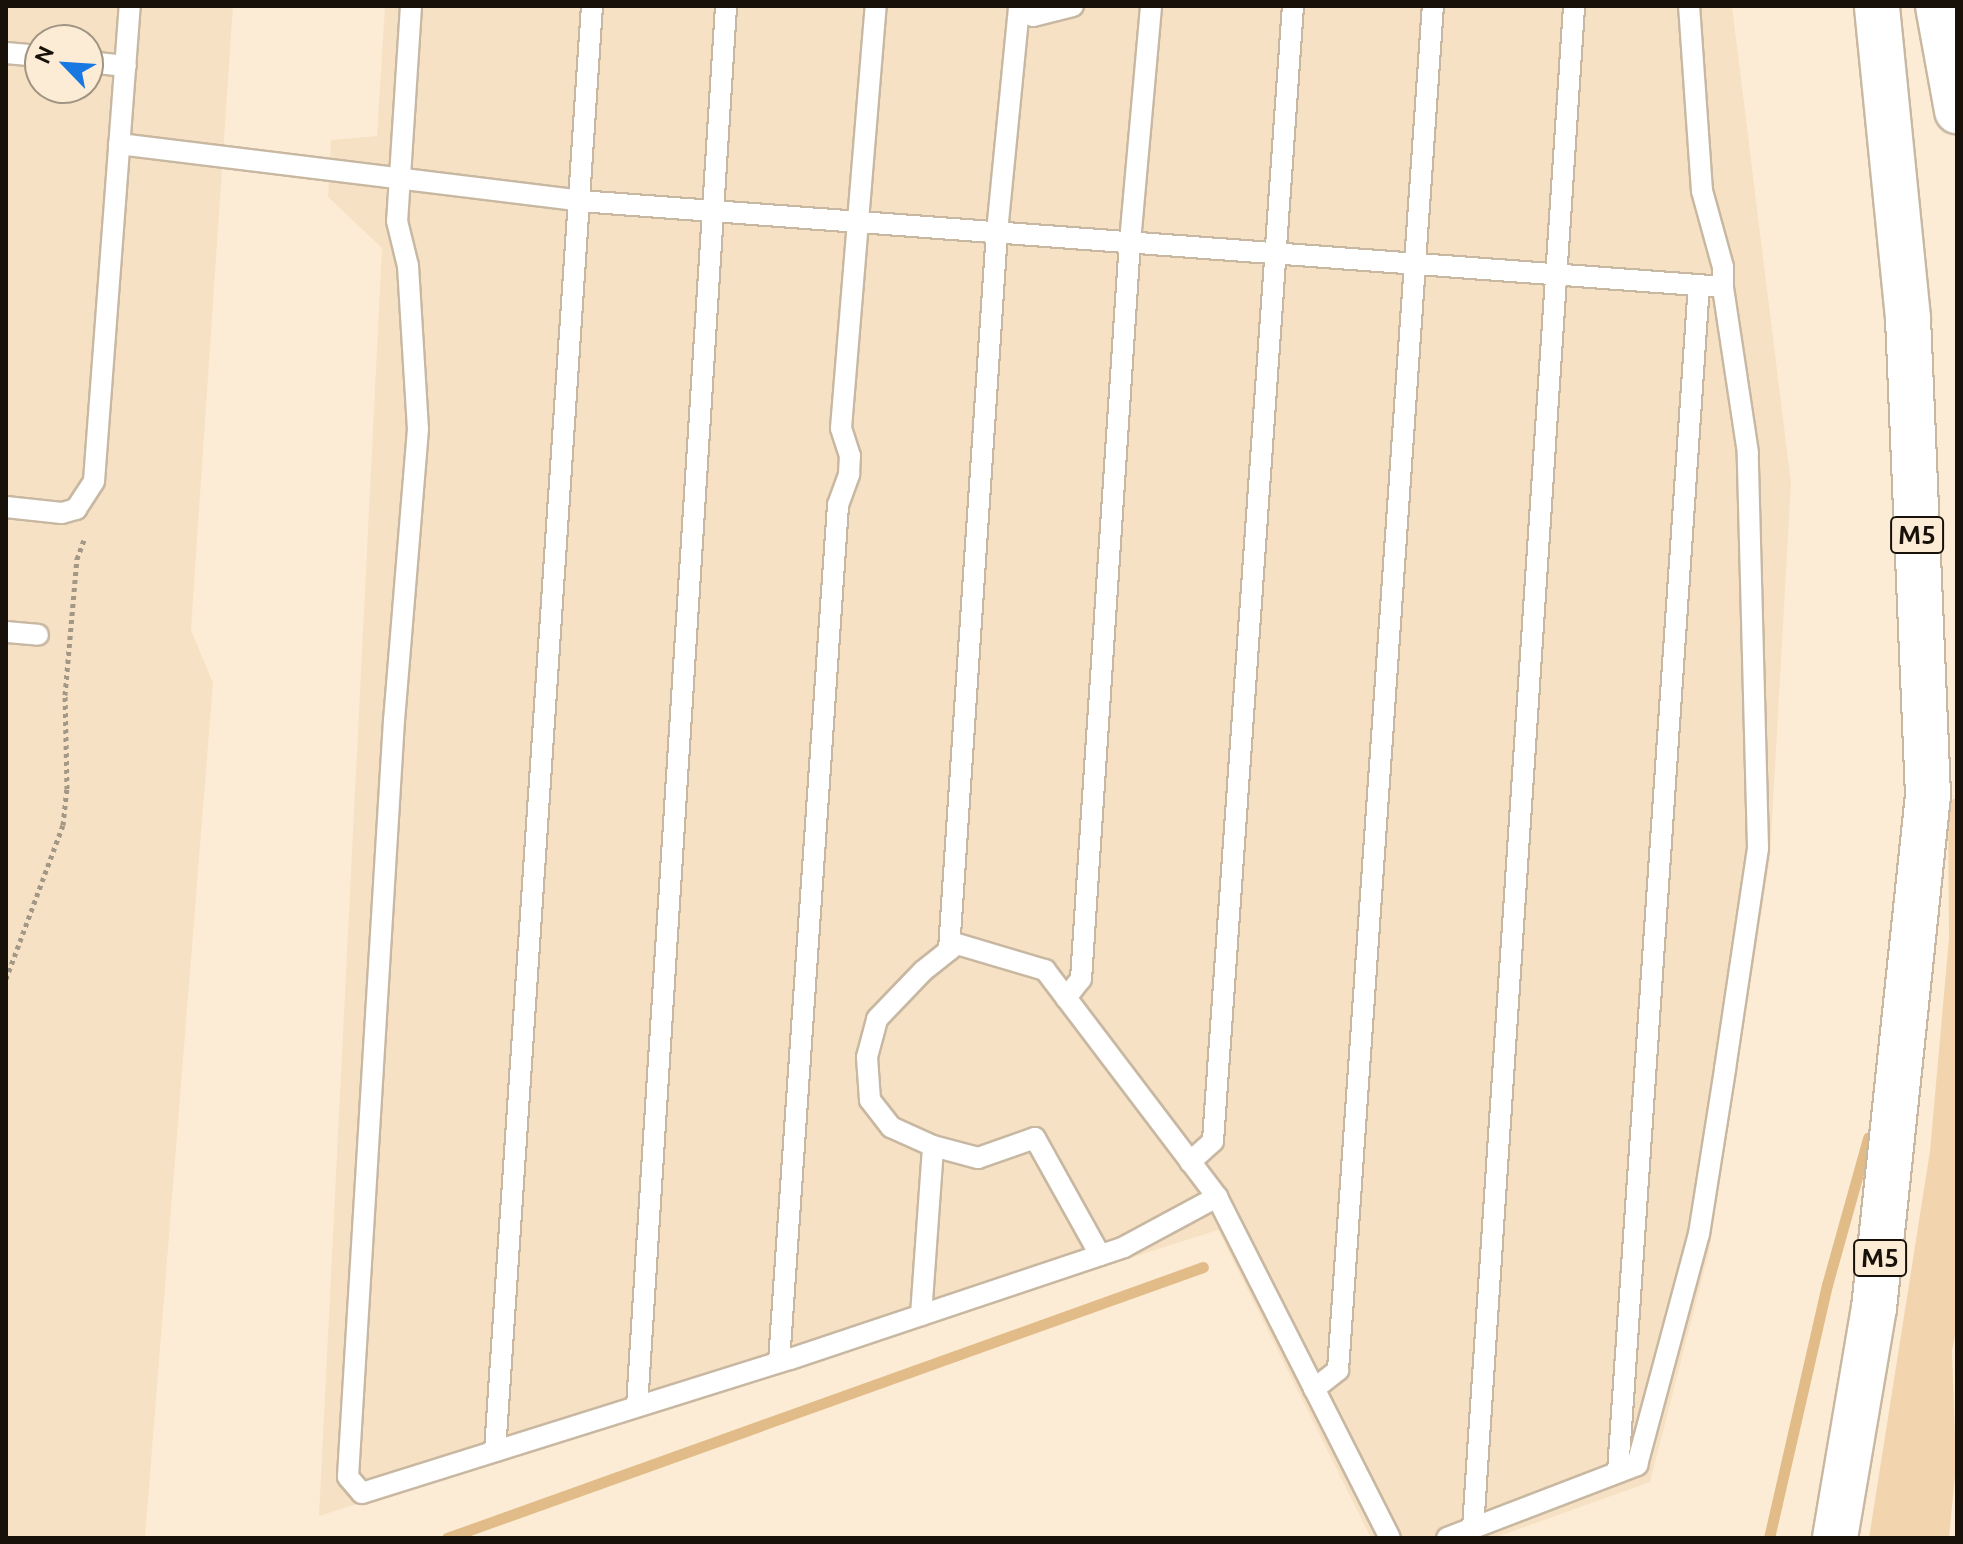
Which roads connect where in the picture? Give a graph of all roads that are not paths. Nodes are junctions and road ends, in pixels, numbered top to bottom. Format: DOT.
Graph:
graph roads {
  1 [pos="130,6"];
  2 [pos="411,6"];
  3 [pos="592,6"];
  4 [pos="726,6"];
  5 [pos="876,6"];
  6 [pos="1021,6"];
  7 [pos="1073,6"];
  8 [pos="1151,6"];
  9 [pos="1293,6"];
  10 [pos="1433,6"];
  11 [pos="1574,6"];
  12 [pos="1689,6"];
  13 [pos="1877,6"];
  14 [pos="1938,6"];
  15 [pos="104,64"];
  16 [pos="126,66"];
  17 [pos="1957,111"];
  18 [pos="119,144"];
  19 [pos="399,179"];
  20 [pos="580,201"];
  21 [pos="711,211"];
  22 [pos="857,222"];
  23 [pos="997,232"];
  24 [pos="1130,242"];
  25 [pos="1278,253"];
  26 [pos="1414,264"];
  27 [pos="1555,274"];
  28 [pos="1699,285"];
  29 [pos="1723,287"];
  30 [pos="6,507"];
  31 [pos="6,632"];
  32 [pos="38,635"];
  33 [pos="949,950"];
  34 [pos="1066,998"];
  35 [pos="933,1146"];
  36 [pos="1190,1162"];
  37 [pos="1217,1197"];
  38 [pos="1100,1255"];
  39 [pos="921,1315"];
  40 [pos="779,1362"];
  41 [pos="1314,1389"];
  42 [pos="637,1406"];
  43 [pos="495,1451"];
  44 [pos="1618,1472"];
  45 [pos="1473,1528"];
  46 [pos="1390,1538"];
  47 [pos="1447,1538"];
  48 [pos="1835,1538"];
  1 -- 16 [label="lane"];
  2 -- 19 [label="lane"];
  3 -- 20 [label="lane"];
  4 -- 21 [label="lane"];
  5 -- 22 [label="lane"];
  6 -- 7 [label="lane"];
  6 -- 23 [label="lane"];
  8 -- 24 [label="lane"];
  9 -- 25 [label="lane"];
  10 -- 26 [label="lane"];
  11 -- 27 [label="lane"];
  12 -- 29 [label="lane"];
  13 -- 48 [label="highway, M5"];
  14 -- 17 [label="highway"];
  15 -- 16 [label="lane"];
  16 -- 18 [label="lane"];
  18 -- 19 [label="lane"];
  18 -- 30 [label="lane"];
  19 -- 20 [label="lane"];
  19 -- 43 [label="lane"];
  20 -- 21 [label="lane"];
  20 -- 43 [label="lane"];
  21 -- 22 [label="lane"];
  21 -- 42 [label="lane"];
  22 -- 23 [label="lane"];
  22 -- 40 [label="lane"];
  23 -- 24 [label="lane"];
  23 -- 33 [label="lane"];
  24 -- 25 [label="lane"];
  24 -- 34 [label="lane"];
  25 -- 26 [label="lane"];
  25 -- 36 [label="lane"];
  26 -- 27 [label="lane"];
  26 -- 41 [label="lane"];
  27 -- 28 [label="lane"];
  27 -- 45 [label="lane"];
  28 -- 29 [label="lane"];
  28 -- 44 [label="lane"];
  29 -- 44 [label="lane"];
  31 -- 32 [label="lane"];
  33 -- 34 [label="lane"];
  33 -- 35 [label="lane"];
  34 -- 36 [label="lane"];
  35 -- 38 [label="lane"];
  35 -- 39 [label="lane"];
  36 -- 37 [label="lane"];
  37 -- 38 [label="lane"];
  37 -- 41 [label="lane"];
  38 -- 39 [label="lane"];
  39 -- 40 [label="lane"];
  40 -- 42 [label="lane"];
  41 -- 46 [label="lane"];
  42 -- 43 [label="lane"];
  44 -- 45 [label="lane"];
  45 -- 47 [label="lane"];
}
